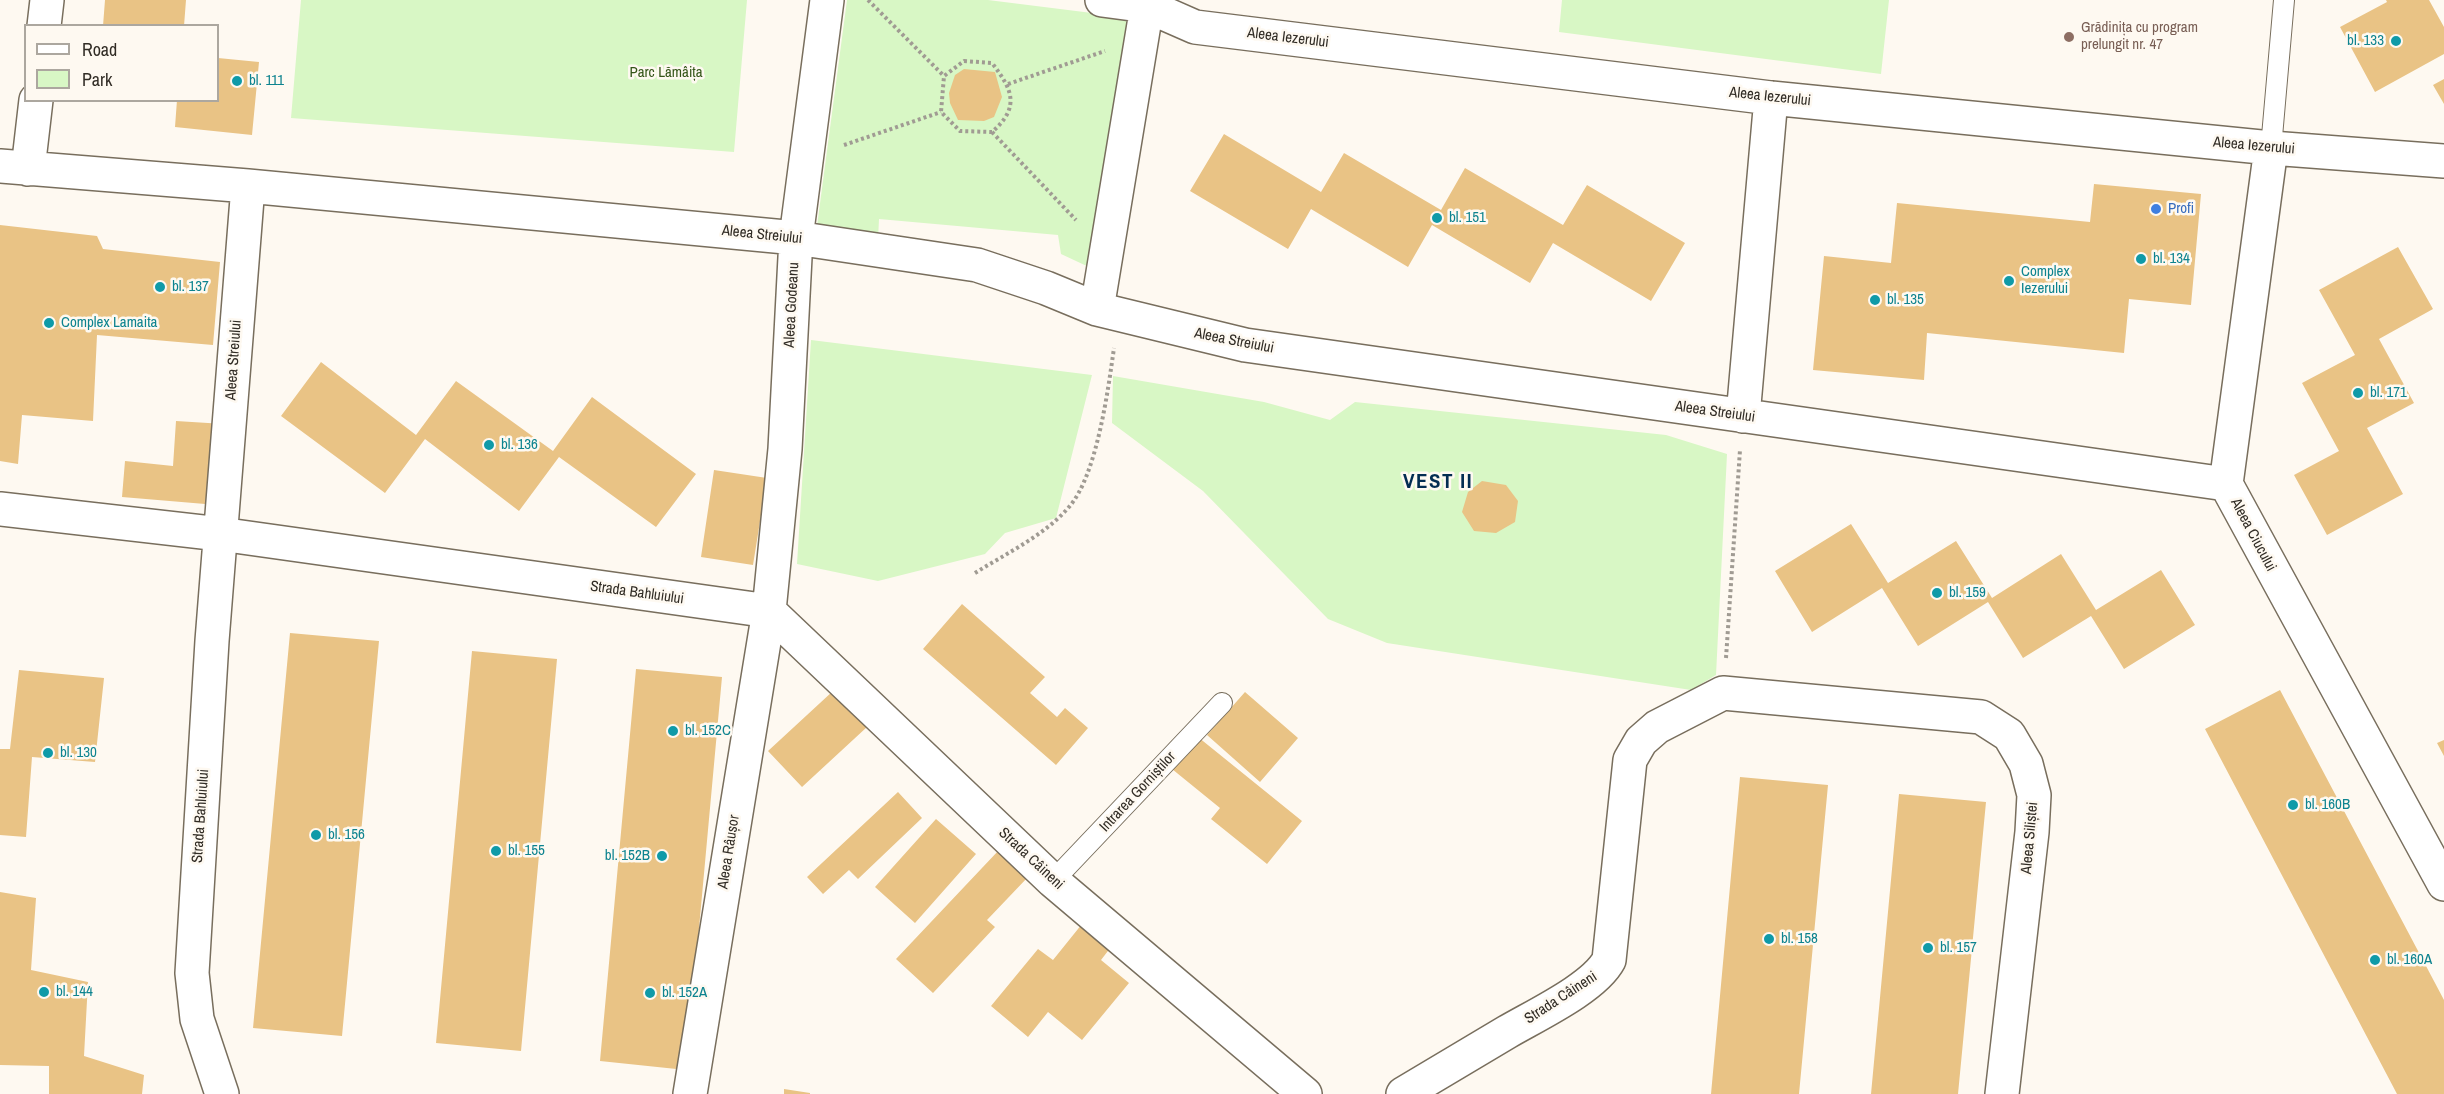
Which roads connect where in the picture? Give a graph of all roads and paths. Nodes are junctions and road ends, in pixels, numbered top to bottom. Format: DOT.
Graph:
graph roads {
  1 [pos="47,0"];
  2 [pos="827,0"];
  3 [pos="868,0"];
  4 [pos="1102,0"];
  5 [pos="2284,0"];
  6 [pos="1147,3"];
  7 [pos="44,24"];
  8 [pos="1142,39"];
  9 [pos="944,76"];
  10 [pos="1008,84"];
  11 [pos="1771,98"];
  12 [pos="35,102"];
  13 [pos="941,112"];
  14 [pos="992,132"];
  15 [pos="2271,148"];
  16 [pos="806,158"];
  17 [pos="2444,161"];
  18 [pos="14,167"];
  19 [pos="248,186"];
  20 [pos="796,238"];
  21 [pos="1106,251"];
  22 [pos="1108,312"];
  23 [pos="1743,416"];
  24 [pos="2226,484"];
  25 [pos="0,508"];
  26 [pos="220,534"];
  27 [pos="975,573"];
  28 [pos="769,611"];
  29 [pos="1723,693"];
  30 [pos="1222,703"];
  31 [pos="1053,881"];
  32 [pos="2444,884"];
  33 [pos="222,1094"];
  34 [pos="690,1094"];
  35 [pos="1305,1094"];
  36 [pos="1403,1094"];
  37 [pos="2002,1094"];
  1 -- 7 [label="street"];
  2 -- 16 [label="street, Aleea Godeanu"];
  3 -- 9 [label="path"];
  4 -- 6 [label="street, Aleea Iezerului"];
  5 -- 15 [label="lane"];
  6 -- 8 [label="street"];
  6 -- 11 [label="street, Aleea Iezerului"];
  8 -- 10 [label="path"];
  8 -- 21 [label="street"];
  9 -- 10 [label="path"];
  9 -- 13 [label="path"];
  10 -- 14 [label="path"];
  11 -- 15 [label="street, Aleea Iezerului"];
  11 -- 23 [label="street"];
  12 -- 18 [label="street"];
  13 -- 14 [label="path"];
  13 -- 16 [label="path"];
  14 -- 21 [label="path"];
  15 -- 17 [label="street, Aleea Iezerului"];
  15 -- 24 [label="street, Aleea Ciucului"];
  16 -- 20 [label="street, Aleea Godeanu"];
  18 -- 19 [label="street, Aleea Streiului"];
  19 -- 20 [label="street, Aleea Streiului"];
  19 -- 26 [label="street, Aleea Streiului"];
  20 -- 22 [label="street, Aleea Streiului"];
  20 -- 28 [label="street, Aleea Godeanu"];
  21 -- 22 [label="street"];
  22 -- 23 [label="street, Aleea Streiului"];
  22 -- 27 [label="path"];
  23 -- 24 [label="street, Aleea Streiului"];
  23 -- 29 [label="path"];
  24 -- 32 [label="street, Aleea Ciucului"];
  25 -- 26 [label="street, Strada Bahluiului"];
  26 -- 28 [label="street, Strada Bahluiului"];
  26 -- 33 [label="street, Strada Bahluiului"];
  28 -- 31 [label="street, Strada Câineni"];
  28 -- 34 [label="street, Aleea Râușor"];
  29 -- 36 [label="street, Strada Câineni"];
  29 -- 37 [label="street, Aleea Siliștei"];
  30 -- 31 [label="lane, Intrarea Gorniștilor"];
  31 -- 35 [label="street, Strada Câineni"];
}
